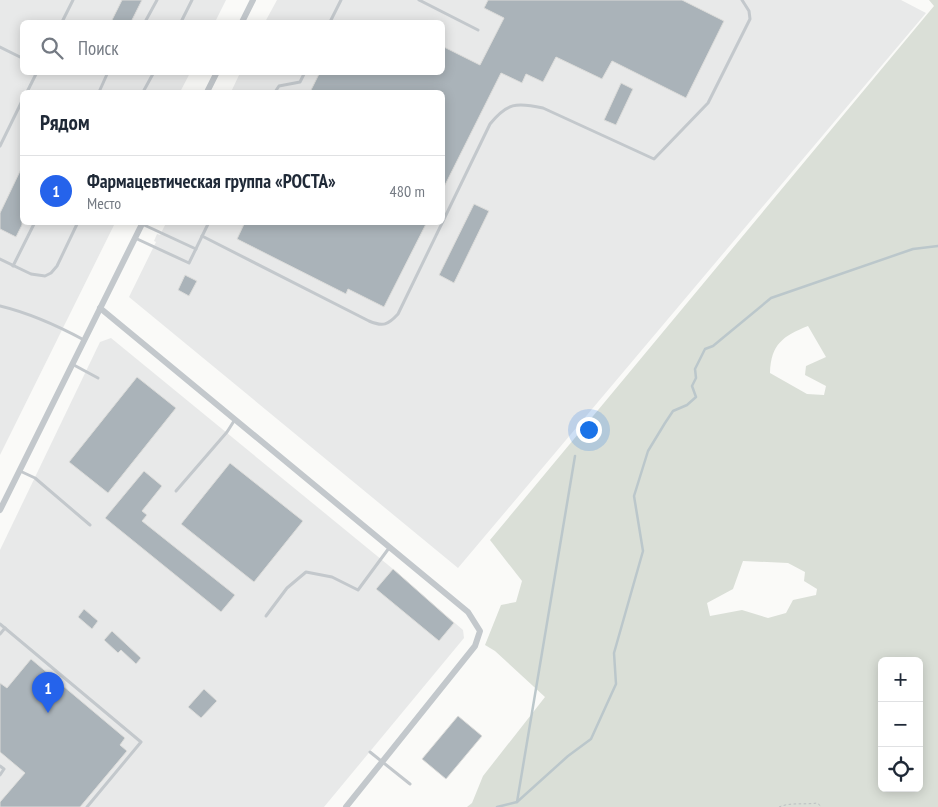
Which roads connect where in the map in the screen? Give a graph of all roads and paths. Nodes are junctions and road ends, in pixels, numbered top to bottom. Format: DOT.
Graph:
graph roads {
  1 [pos="73,0"];
  2 [pos="157,0"];
  3 [pos="192,0"];
  4 [pos="253,0"];
  5 [pos="341,0"];
  6 [pos="419,0"];
  7 [pos="742,0"];
  8 [pos="63,20"];
  9 [pos="146,20"];
  10 [pos="182,20"];
  11 [pos="243,20"];
  12 [pos="331,20"];
  13 [pos="478,30"];
  14 [pos="0,46"];
  15 [pos="20,57"];
  16 [pos="36,75"];
  17 [pos="107,75"];
  18 [pos="152,75"];
  19 [pos="216,75"];
  20 [pos="304,75"];
  21 [pos="28,90"];
  22 [pos="100,90"];
  23 [pos="144,90"];
  24 [pos="208,90"];
  25 [pos="276,90"];
  26 [pos="20,105"];
  27 [pos="0,146"];
  28 [pos="445,217"];
  29 [pos="33,225"];
  30 [pos="76,225"];
  31 [pos="141,225"];
  32 [pos="146,225"];
  33 [pos="208,225"];
  34 [pos="441,225"];
  35 [pos="202,236"];
  36 [pos="135,238"];
  37 [pos="196,249"];
  38 [pos="0,259"];
  39 [pos="13,266"];
  40 [pos="0,306"];
  41 [pos="100,308"];
  42 [pos="84,340"];
  43 [pos="72,364"];
  44 [pos="98,378"];
  45 [pos="235,420"];
  46 [pos="20,470"];
  47 [pos="176,491"];
  48 [pos="0,510"];
  49 [pos="90,525"];
  50 [pos="389,547"];
  51 [pos="266,616"];
  52 [pos="0,624"];
  53 [pos="5,628"];
  54 [pos="0,634"];
  55 [pos="370,752"];
  56 [pos="382,762"];
  57 [pos="0,766"];
  58 [pos="0,776"];
  59 [pos="410,784"];
  60 [pos="87,807"];
  61 [pos="346,807"];
  62 [pos="779,807"];
  63 [pos="822,807"];
  1 -- 8 [label="lane"];
  2 -- 9 [label="lane"];
  3 -- 10 [label="lane"];
  4 -- 11 [label="street"];
  5 -- 12 [label="lane"];
  6 -- 13 [label="lane"];
  7 -- 28 [label="lane"];
  14 -- 15 [label="lane"];
  16 -- 21 [label="lane"];
  17 -- 22 [label="lane"];
  18 -- 23 [label="lane"];
  19 -- 24 [label="street"];
  20 -- 25 [label="lane"];
  26 -- 27 [label="lane"];
  29 -- 39 [label="lane"];
  30 -- 39 [label="lane"];
  31 -- 36 [label="street"];
  32 -- 37 [label="lane"];
  33 -- 35 [label="lane"];
  34 -- 35 [label="lane"];
  35 -- 37 [label="lane"];
  36 -- 37 [label="lane"];
  36 -- 41 [label="street"];
  38 -- 39 [label="lane"];
  40 -- 42 [label="lane"];
  41 -- 42 [label="street"];
  41 -- 45 [label="street"];
  42 -- 43 [label="street"];
  43 -- 44 [label="lane"];
  43 -- 46 [label="street"];
  45 -- 47 [label="lane"];
  45 -- 50 [label="street"];
  46 -- 48 [label="street"];
  46 -- 49 [label="lane"];
  50 -- 51 [label="lane"];
  50 -- 56 [label="street"];
  52 -- 53 [label="lane"];
  53 -- 54 [label="lane"];
  53 -- 60 [label="lane"];
  55 -- 56 [label="lane"];
  56 -- 59 [label="lane"];
  56 -- 61 [label="street"];
  57 -- 58 [label="lane"];
  62 -- 63 [label="path"];
}
